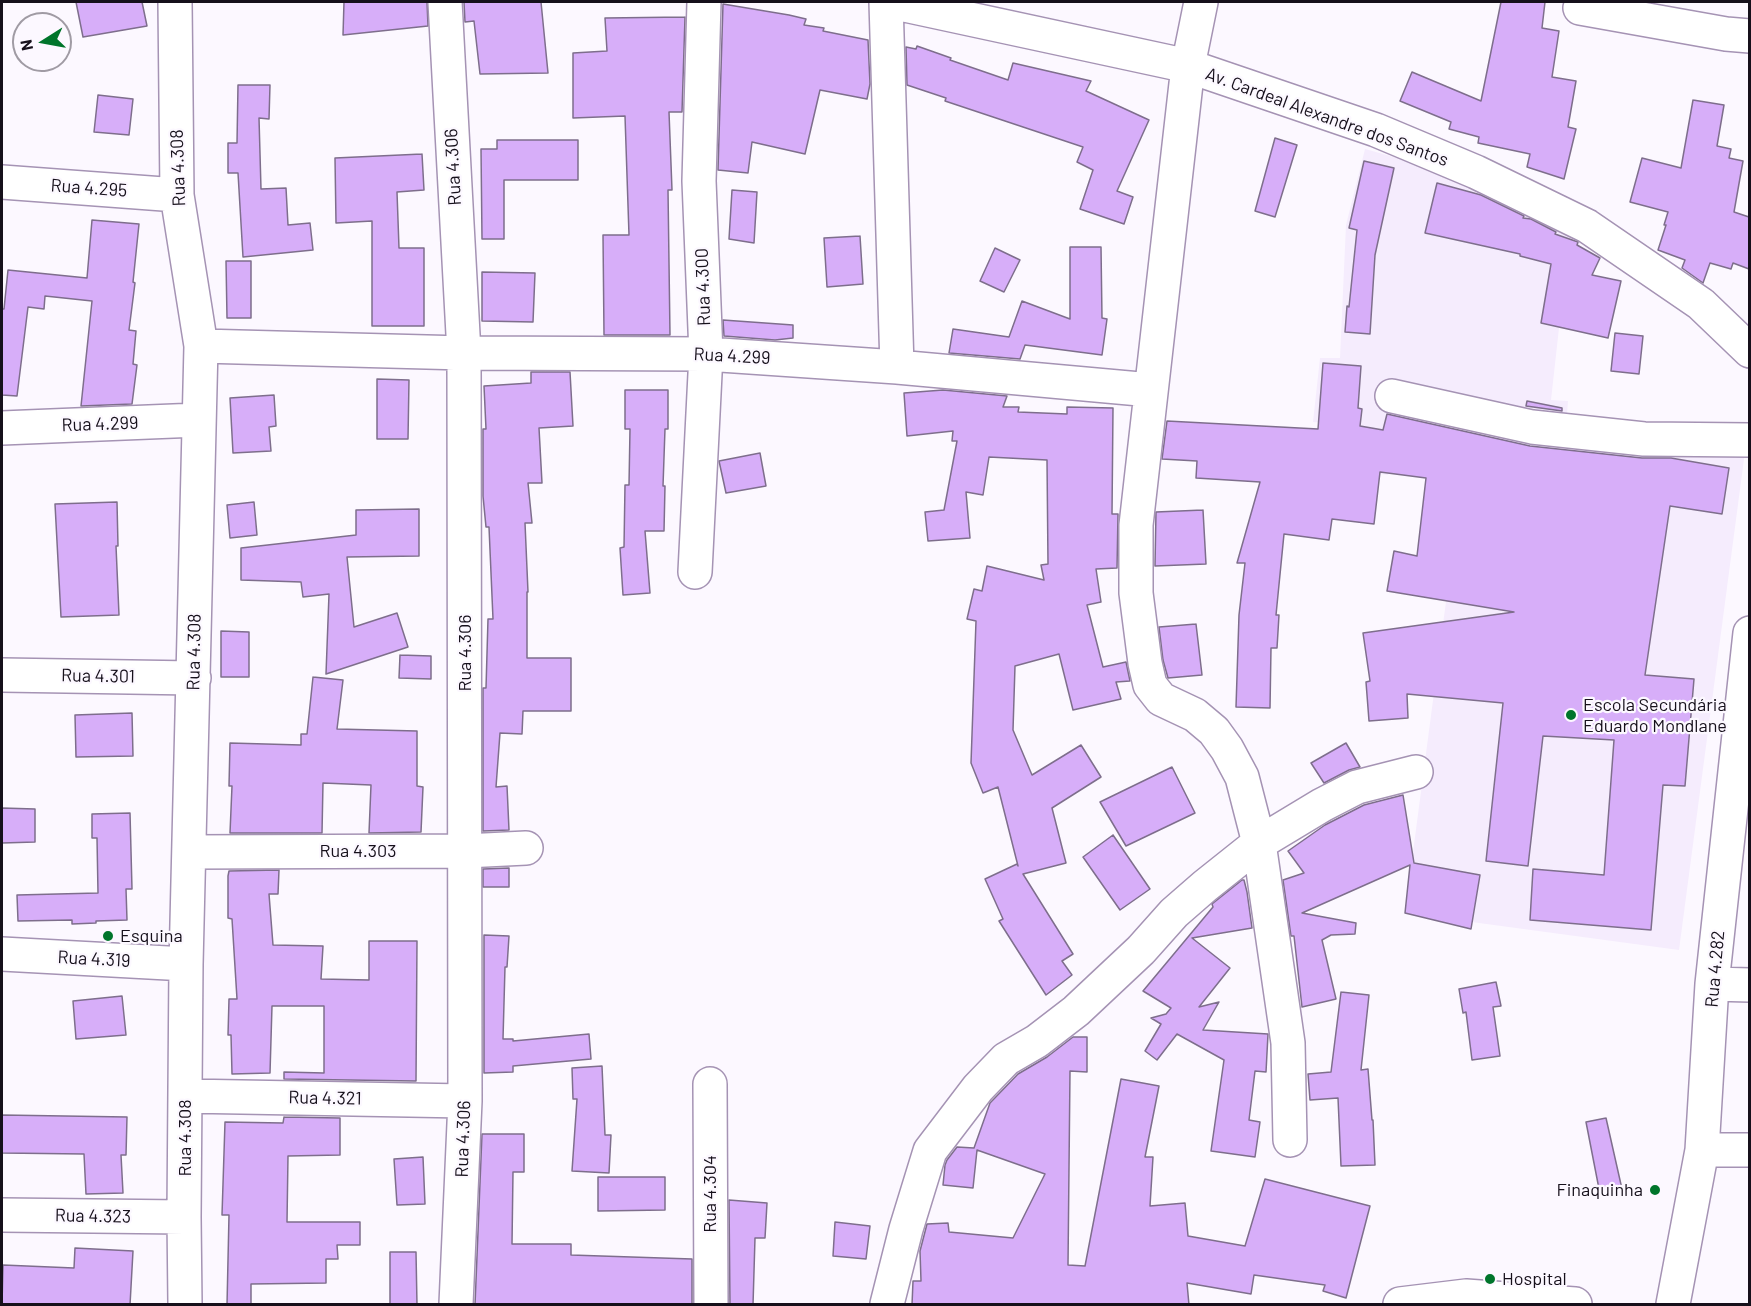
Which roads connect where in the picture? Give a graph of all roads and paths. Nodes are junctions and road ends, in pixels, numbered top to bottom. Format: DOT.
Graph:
graph roads {
  1 [pos="175,2"];
  2 [pos="445,2"];
  3 [pos="704,2"];
  4 [pos="888,2"];
  5 [pos="1201,2"];
  6 [pos="1580,8"];
  7 [pos="1749,36"];
  8 [pos="1188,66"];
  9 [pos="2,182"];
  10 [pos="177,195"];
  11 [pos="201,346"];
  12 [pos="1749,351"];
  13 [pos="464,353"];
  14 [pos="706,354"];
  15 [pos="897,367"];
  16 [pos="1151,390"];
  17 [pos="1392,396"];
  18 [pos="198,420"];
  19 [pos="2,428"];
  20 [pos="1749,440"];
  21 [pos="695,572"];
  22 [pos="1749,633"];
  23 [pos="2,675"];
  24 [pos="194,678"];
  25 [pos="1416,772"];
  26 [pos="1259,843"];
  27 [pos="526,848"];
  28 [pos="465,851"];
  29 [pos="190,852"];
  30 [pos="2,954"];
  31 [pos="186,964"];
  32 [pos="1712,984"];
  33 [pos="1749,985"];
  34 [pos="710,1084"];
  35 [pos="185,1096"];
  36 [pos="465,1101"];
  37 [pos="1290,1140"];
  38 [pos="1702,1150"];
  39 [pos="1749,1150"];
  40 [pos="2,1215"];
  41 [pos="184,1217"];
  42 [pos="1475,1299"];
  43 [pos="185,1305"];
  44 [pos="456,1305"];
  45 [pos="711,1305"];
  46 [pos="887,1305"];
  47 [pos="1400,1305"];
  48 [pos="1575,1305"];
  49 [pos="1673,1305"];
  1 -- 10 [label="street, Rua 4.308"];
  2 -- 13 [label="street, Rua 4.306"];
  3 -- 14 [label="street, Rua 4.300"];
  4 -- 8 [label="street, Av. Cardeal Alexandre dos Santos"];
  4 -- 15 [label="street"];
  5 -- 8 [label="street"];
  6 -- 7 [label="street"];
  8 -- 12 [label="street, Av. Cardeal Alexandre dos Santos"];
  8 -- 16 [label="street"];
  9 -- 10 [label="street, Rua 4.295"];
  10 -- 11 [label="street, Rua 4.308"];
  11 -- 13 [label="street, Rua 4.299"];
  11 -- 18 [label="street, Rua 4.308"];
  13 -- 14 [label="street, Rua 4.299"];
  13 -- 28 [label="street, Rua 4.306"];
  14 -- 15 [label="street, Rua 4.299"];
  14 -- 21 [label="street, Rua 4.300"];
  15 -- 16 [label="street, Rua 4.299"];
  16 -- 26 [label="street"];
  17 -- 20 [label="street"];
  18 -- 19 [label="street, Rua 4.299"];
  18 -- 24 [label="street, Rua 4.308"];
  22 -- 32 [label="street, Rua 4.282"];
  23 -- 24 [label="street, Rua 4.301"];
  24 -- 29 [label="street, Rua 4.308"];
  25 -- 26 [label="street"];
  26 -- 37 [label="street"];
  26 -- 46 [label="street"];
  27 -- 28 [label="street, Rua 4.303"];
  28 -- 29 [label="street, Rua 4.303"];
  28 -- 36 [label="street, Rua 4.306"];
  29 -- 31 [label="street, Rua 4.308"];
  30 -- 31 [label="street, Rua 4.319"];
  31 -- 35 [label="street, Rua 4.308"];
  32 -- 33 [label="street"];
  32 -- 38 [label="street, Rua 4.282"];
  34 -- 45 [label="street, Rua 4.304"];
  35 -- 36 [label="street, Rua 4.321"];
  35 -- 41 [label="street, Rua 4.308"];
  36 -- 44 [label="street, Rua 4.306"];
  38 -- 39 [label="street"];
  38 -- 49 [label="street, Rua 4.282"];
  40 -- 41 [label="street, Rua 4.323"];
  41 -- 43 [label="street, Rua 4.308"];
  42 -- 47 [label="street"];
  42 -- 48 [label="street"];
}
